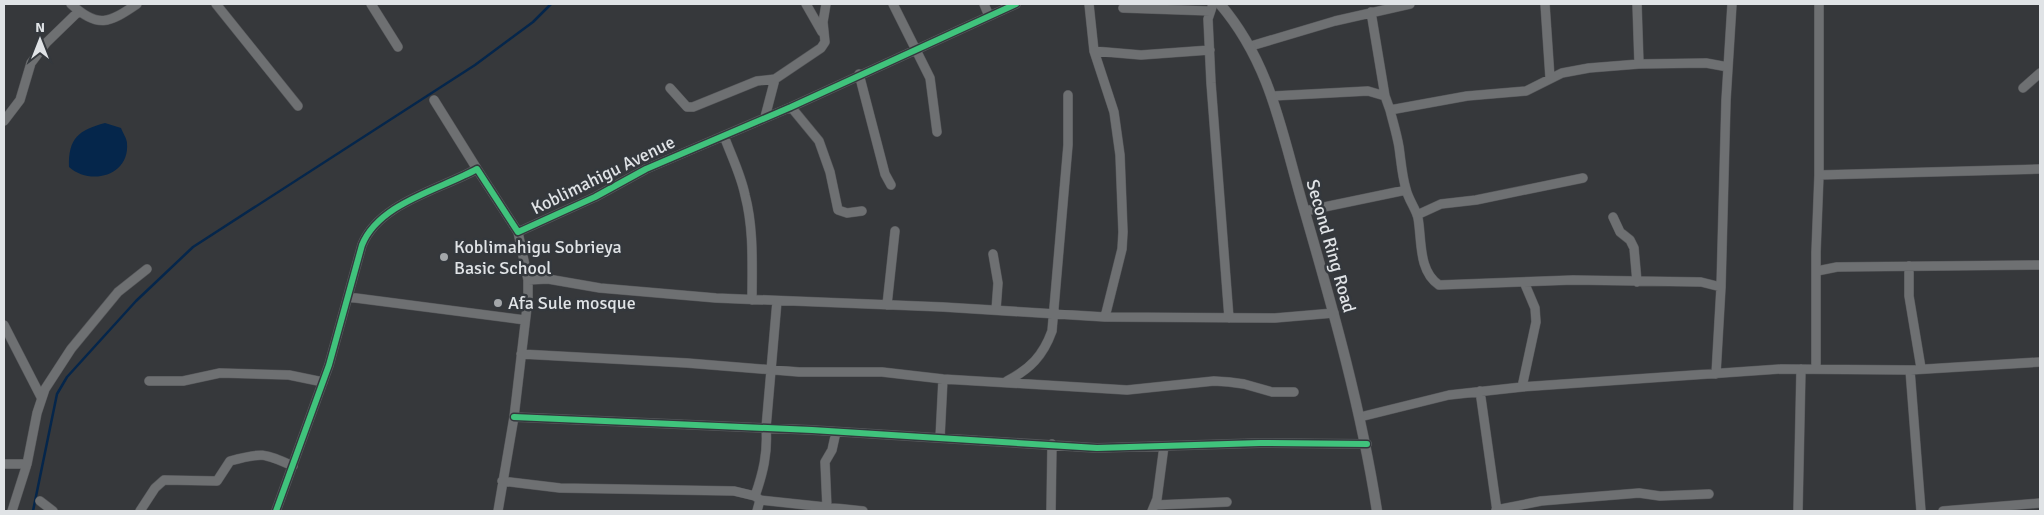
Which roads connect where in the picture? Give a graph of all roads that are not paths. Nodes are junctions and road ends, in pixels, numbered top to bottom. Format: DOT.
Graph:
graph roads {
  1 [pos="71,4"];
  2 [pos="137,4"];
  3 [pos="216,4"];
  4 [pos="372,4"];
  5 [pos="806,4"];
  6 [pos="826,4"];
  7 [pos="893,4"];
  8 [pos="984,4"];
  9 [pos="1016,4"];
  10 [pos="1089,4"];
  11 [pos="1220,4"];
  12 [pos="1410,4"];
  13 [pos="1545,4"];
  14 [pos="1637,4"];
  15 [pos="1732,4"];
  16 [pos="1819,4"];
  17 [pos="1212,7"];
  18 [pos="1123,8"];
  19 [pos="79,11"];
  20 [pos="1371,12"];
  21 [pos="989,16"];
  22 [pos="823,34"];
  23 [pos="1251,46"];
  24 [pos="398,47"];
  25 [pos="914,49"];
  26 [pos="1210,50"];
  27 [pos="1094,52"];
  28 [pos="1639,64"];
  29 [pos="1728,67"];
  30 [pos="2040,73"];
  31 [pos="859,74"];
  32 [pos="1550,78"];
  33 [pos="775,79"];
  34 [pos="670,88"];
  35 [pos="2023,88"];
  36 [pos="1068,95"];
  37 [pos="1273,96"];
  38 [pos="1385,96"];
  39 [pos="434,100"];
  40 [pos="298,106"];
  41 [pos="791,107"];
  42 [pos="1390,110"];
  43 [pos="765,117"];
  44 [pos="4,121"];
  45 [pos="938,132"];
  46 [pos="724,136"];
  47 [pos="2040,169"];
  48 [pos="477,170"];
  49 [pos="1820,175"];
  50 [pos="1583,178"];
  51 [pos="892,185"];
  52 [pos="1406,190"];
  53 [pos="862,211"];
  54 [pos="1305,212"];
  55 [pos="1418,215"];
  56 [pos="1613,217"];
  57 [pos="895,231"];
  58 [pos="518,232"];
  59 [pos="994,254"];
  60 [pos="2040,265"];
  61 [pos="1909,266"];
  62 [pos="147,269"];
  63 [pos="1817,271"];
  64 [pos="528,280"];
  65 [pos="1524,282"];
  66 [pos="1637,282"];
  67 [pos="1721,286"];
  68 [pos="348,297"];
  69 [pos="752,300"];
  70 [pos="777,301"];
  71 [pos="887,305"];
  72 [pos="996,310"];
  73 [pos="1334,313"];
  74 [pos="1054,314"];
  75 [pos="1105,317"];
  76 [pos="1229,318"];
  77 [pos="525,320"];
  78 [pos="4,325"];
  79 [pos="521,354"];
  80 [pos="2040,362"];
  81 [pos="1920,368"];
  82 [pos="1801,369"];
  83 [pos="1816,369"];
  84 [pos="771,370"];
  85 [pos="1910,370"];
  86 [pos="1716,374"];
  87 [pos="943,379"];
  88 [pos="1007,381"];
  89 [pos="149,382"];
  90 [pos="323,382"];
  91 [pos="1522,387"];
  92 [pos="1480,391"];
  93 [pos="1294,392"];
  94 [pos="41,397"];
  95 [pos="514,417"];
  96 [pos="1360,417"];
  97 [pos="766,428"];
  98 [pos="836,432"];
  99 [pos="940,438"];
  100 [pos="1052,444"];
  101 [pos="1367,444"];
  102 [pos="1164,446"];
  103 [pos="4,464"];
  104 [pos="27,464"];
  105 [pos="293,466"];
  106 [pos="502,481"];
  107 [pos="1709,494"];
  108 [pos="758,498"];
  109 [pos="40,501"];
  110 [pos="1226,502"];
  111 [pos="2040,503"];
  112 [pos="827,508"];
  113 [pos="1153,508"];
  114 [pos="1497,510"];
  115 [pos="12,511"];
  116 [pos="53,511"];
  117 [pos="140,511"];
  118 [pos="276,511"];
  119 [pos="498,511"];
  120 [pos="757,511"];
  121 [pos="863,511"];
  122 [pos="1051,511"];
  123 [pos="1377,511"];
  124 [pos="1798,511"];
  125 [pos="1921,511"];
  126 [pos="1943,511"];
  1 -- 19 [label="street"];
  2 -- 19 [label="street"];
  3 -- 40 [label="street"];
  4 -- 24 [label="street"];
  5 -- 22 [label="street"];
  6 -- 22 [label="street"];
  7 -- 25 [label="street"];
  8 -- 21 [label="street"];
  9 -- 21 [label="street, Koblimahigu Avenue"];
  10 -- 27 [label="street"];
  11 -- 23 [label="street, Second Ring Road"];
  12 -- 20 [label="street"];
  13 -- 32 [label="street"];
  14 -- 28 [label="street"];
  15 -- 29 [label="street"];
  16 -- 49 [label="street"];
  17 -- 18 [label="street"];
  17 -- 26 [label="street"];
  19 -- 44 [label="street"];
  20 -- 23 [label="street"];
  20 -- 38 [label="street"];
  21 -- 25 [label="street, Koblimahigu Avenue"];
  22 -- 33 [label="street"];
  23 -- 37 [label="street, Second Ring Road"];
  25 -- 31 [label="street, Koblimahigu Avenue"];
  25 -- 45 [label="street"];
  26 -- 27 [label="street"];
  26 -- 76 [label="street"];
  27 -- 75 [label="street"];
  28 -- 29 [label="street"];
  28 -- 32 [label="street"];
  29 -- 67 [label="street"];
  30 -- 35 [label="street"];
  31 -- 41 [label="street, Koblimahigu Avenue"];
  31 -- 51 [label="street"];
  32 -- 42 [label="street"];
  33 -- 34 [label="street"];
  33 -- 43 [label="street"];
  36 -- 74 [label="street"];
  37 -- 38 [label="street"];
  37 -- 54 [label="street, Second Ring Road"];
  38 -- 42 [label="street"];
  39 -- 48 [label="street, Koblimahigu Avenue"];
  41 -- 43 [label="street, Koblimahigu Avenue"];
  41 -- 53 [label="street"];
  42 -- 52 [label="street"];
  43 -- 46 [label="street, Koblimahigu Avenue"];
  46 -- 58 [label="street, Koblimahigu Avenue"];
  46 -- 69 [label="street"];
  47 -- 49 [label="street"];
  48 -- 58 [label="street, Koblimahigu Avenue"];
  48 -- 68 [label="street"];
  49 -- 63 [label="street"];
  50 -- 55 [label="street"];
  52 -- 54 [label="street"];
  52 -- 55 [label="street"];
  54 -- 73 [label="street, Second Ring Road"];
  55 -- 65 [label="street"];
  56 -- 66 [label="street"];
  57 -- 71 [label="street"];
  58 -- 64 [label="street"];
  59 -- 72 [label="street"];
  60 -- 61 [label="street"];
  61 -- 63 [label="street"];
  61 -- 81 [label="street"];
  62 -- 94 [label="street"];
  63 -- 83 [label="street"];
  64 -- 69 [label="street"];
  64 -- 77 [label="street"];
  65 -- 66 [label="street"];
  65 -- 91 [label="street"];
  66 -- 67 [label="street"];
  67 -- 86 [label="street"];
  68 -- 77 [label="street"];
  68 -- 90 [label="street"];
  69 -- 70 [label="street"];
  70 -- 71 [label="street"];
  70 -- 84 [label="street"];
  71 -- 72 [label="street"];
  72 -- 74 [label="street"];
  73 -- 76 [label="street"];
  73 -- 96 [label="street, Second Ring Road"];
  74 -- 75 [label="street"];
  74 -- 88 [label="street"];
  75 -- 76 [label="street"];
  77 -- 79 [label="street"];
  78 -- 94 [label="street"];
  79 -- 84 [label="street"];
  79 -- 95 [label="street"];
  80 -- 81 [label="street"];
  81 -- 85 [label="street"];
  82 -- 83 [label="street"];
  82 -- 86 [label="street"];
  82 -- 124 [label="street"];
  83 -- 85 [label="street"];
  84 -- 87 [label="street"];
  84 -- 97 [label="street"];
  85 -- 125 [label="street"];
  86 -- 91 [label="street"];
  87 -- 88 [label="street"];
  87 -- 99 [label="street"];
  88 -- 93 [label="street"];
  89 -- 90 [label="street"];
  90 -- 105 [label="street"];
  91 -- 92 [label="street"];
  92 -- 96 [label="street"];
  92 -- 114 [label="street"];
  94 -- 104 [label="street"];
  95 -- 97 [label="street"];
  95 -- 106 [label="street"];
  96 -- 101 [label="street, Second Ring Road"];
  97 -- 98 [label="street"];
  97 -- 108 [label="street"];
  98 -- 99 [label="street"];
  98 -- 112 [label="street"];
  99 -- 100 [label="street"];
  100 -- 102 [label="street"];
  100 -- 122 [label="street"];
  101 -- 102 [label="street"];
  101 -- 123 [label="street, Second Ring Road"];
  102 -- 113 [label="street"];
  103 -- 104 [label="street"];
  104 -- 115 [label="street"];
  105 -- 117 [label="street"];
  105 -- 118 [label="street"];
  106 -- 108 [label="street"];
  106 -- 119 [label="street"];
  107 -- 114 [label="street"];
  108 -- 112 [label="street"];
  108 -- 120 [label="street"];
  109 -- 116 [label="street"];
  110 -- 113 [label="street"];
  111 -- 126 [label="street"];
  112 -- 121 [label="street"];
}
